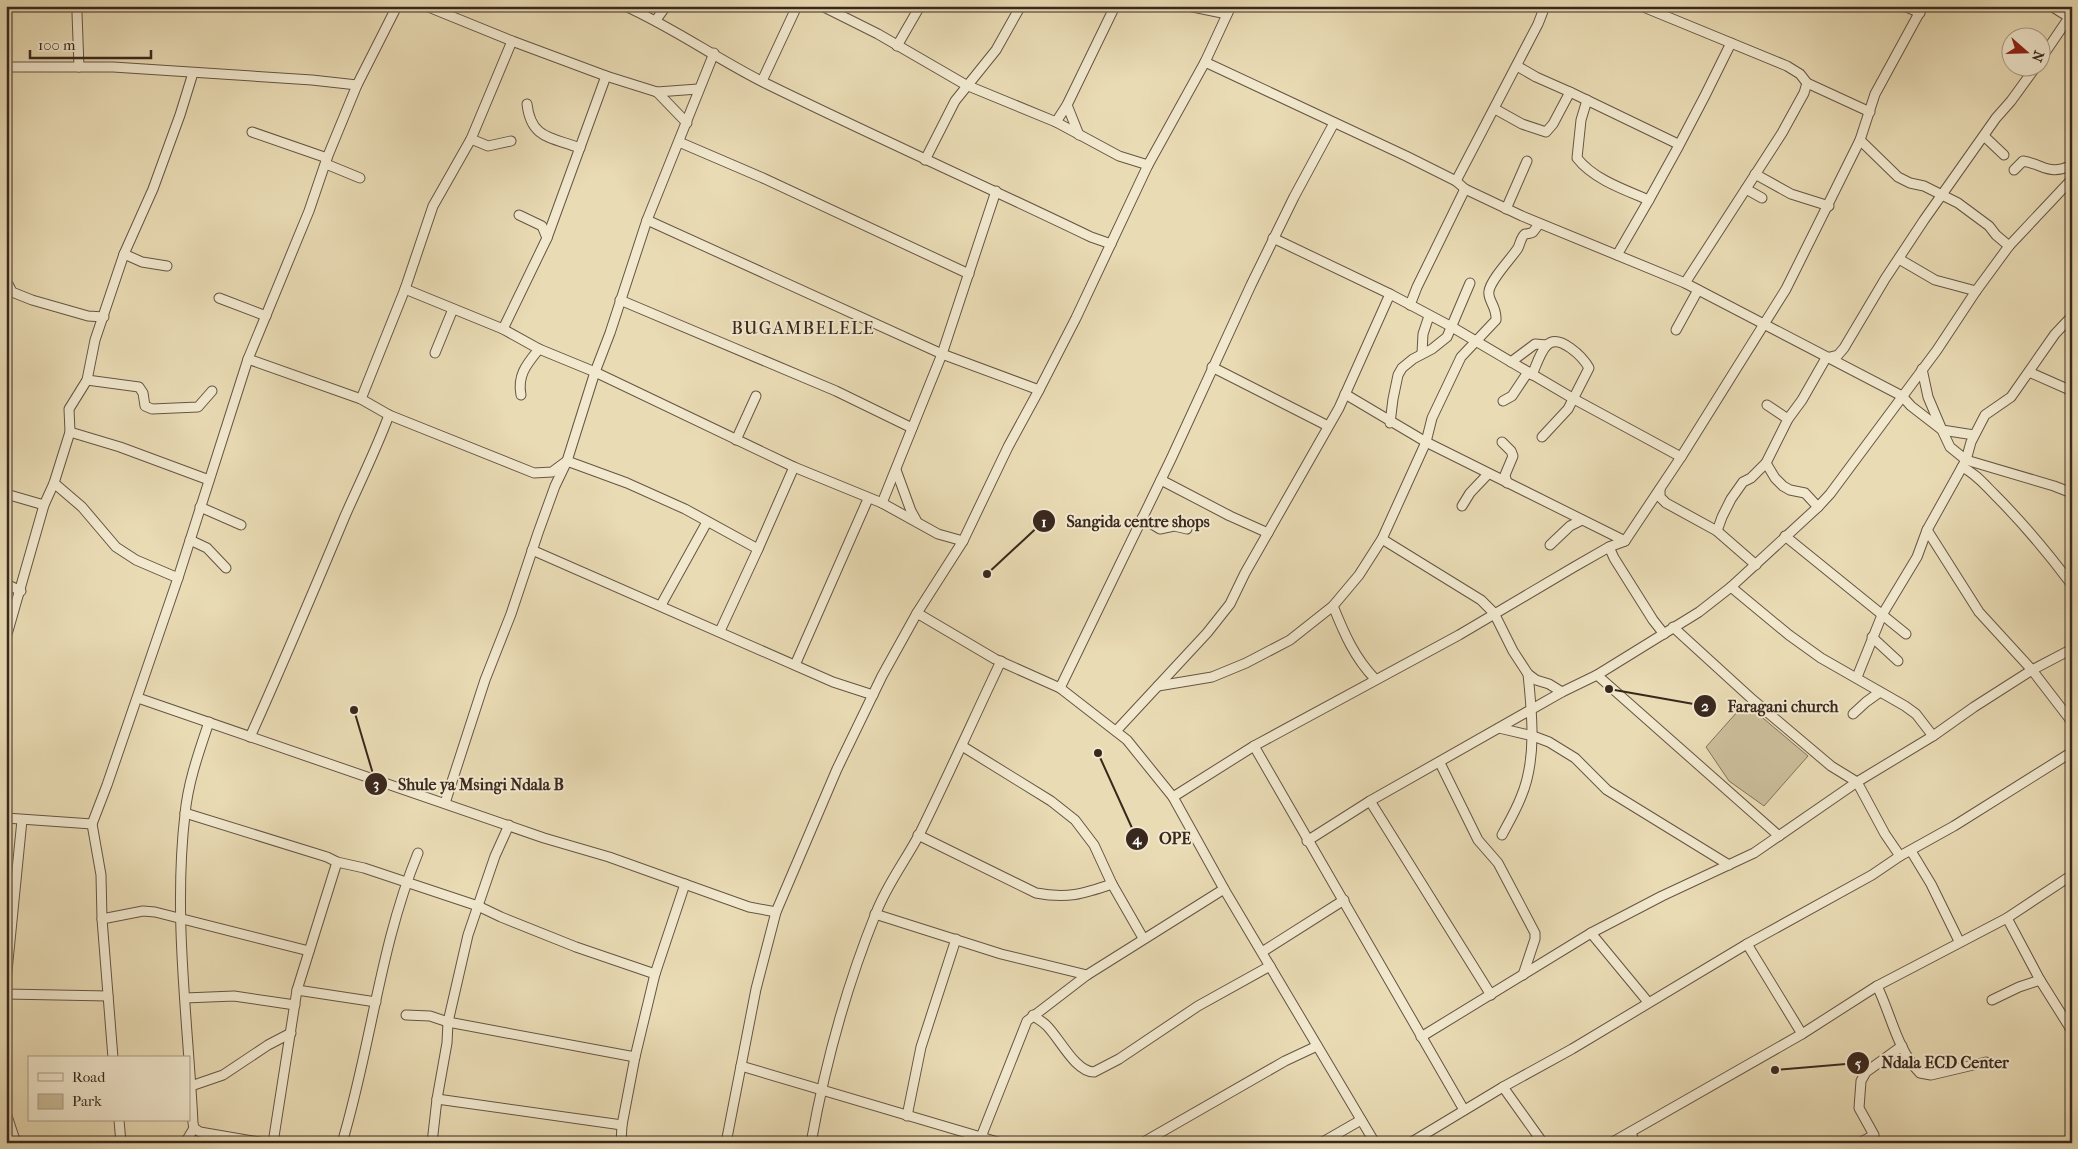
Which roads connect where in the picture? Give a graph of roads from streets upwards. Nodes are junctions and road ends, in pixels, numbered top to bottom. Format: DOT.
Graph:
graph roads {
  1 [pos="397,6"];
  2 [pos="426,6"];
  3 [pos="625,6"];
  4 [pos="666,6"];
  5 [pos="797,6"];
  6 [pos="822,6"];
  7 [pos="920,6"];
  8 [pos="1115,6"];
  9 [pos="1188,6"];
  10 [pos="1545,6"];
  11 [pos="1641,6"];
  12 [pos="1904,6"];
  13 [pos="2051,6"];
  14 [pos="1017,7"];
  15 [pos="1229,10"];
  16 [pos="1921,10"];
  17 [pos="77,13"];
  18 [pos="2071,16"];
  19 [pos="656,20"];
  20 [pos="512,41"];
  21 [pos="1730,43"];
  22 [pos="897,46"];
  23 [pos="2050,46"];
  24 [pos="714,53"];
  25 [pos="1205,62"];
  26 [pos="1516,66"];
  27 [pos="6,67"];
  28 [pos="79,67"];
  29 [pos="193,73"];
  30 [pos="606,76"];
  31 [pos="2028,78"];
  32 [pos="762,82"];
  33 [pos="1807,83"];
  34 [pos="358,85"];
  35 [pos="966,85"];
  36 [pos="698,89"];
  37 [pos="657,92"];
  38 [pos="1570,92"];
  39 [pos="1587,100"];
  40 [pos="527,104"];
  41 [pos="1067,105"];
  42 [pos="1495,109"];
  43 [pos="1870,112"];
  44 [pos="1056,122"];
  45 [pos="686,123"];
  46 [pos="1334,123"];
  47 [pos="252,132"];
  48 [pos="1079,135"];
  49 [pos="1984,136"];
  50 [pos="471,139"];
  51 [pos="1860,140"];
  52 [pos="511,141"];
  53 [pos="679,142"];
  54 [pos="1678,144"];
  55 [pos="580,148"];
  56 [pos="2004,156"];
  57 [pos="925,160"];
  58 [pos="327,161"];
  59 [pos="1527,161"];
  60 [pos="1148,165"];
  61 [pos="2072,165"];
  62 [pos="2014,170"];
  63 [pos="1755,174"];
  64 [pos="360,178"];
  65 [pos="1456,181"];
  66 [pos="2071,182"];
  67 [pos="1465,189"];
  68 [pos="1746,190"];
  69 [pos="996,191"];
  70 [pos="1943,195"];
  71 [pos="1762,198"];
  72 [pos="1650,200"];
  73 [pos="1829,206"];
  74 [pos="1506,209"];
  75 [pos="519,215"];
  76 [pos="647,220"];
  77 [pos="1539,224"];
  78 [pos="547,238"];
  79 [pos="1273,238"];
  80 [pos="1111,244"];
  81 [pos="2009,246"];
  82 [pos="124,254"];
  83 [pos="1617,255"];
  84 [pos="1899,259"];
  85 [pos="167,266"];
  86 [pos="969,274"];
  87 [pos="1470,283"];
  88 [pos="1684,283"];
  89 [pos="8,284"];
  90 [pos="405,289"];
  91 [pos="1698,290"];
  92 [pos="1976,292"];
  93 [pos="1390,294"];
  94 [pos="219,298"];
  95 [pos="620,300"];
  96 [pos="1410,305"];
  97 [pos="453,309"];
  98 [pos="266,316"];
  99 [pos="1429,316"];
  100 [pos="2072,316"];
  101 [pos="104,317"];
  102 [pos="1766,324"];
  103 [pos="1452,327"];
  104 [pos="503,329"];
  105 [pos="1676,330"];
  106 [pos="1477,342"];
  107 [pos="1547,345"];
  108 [pos="539,349"];
  109 [pos="435,353"];
  110 [pos="1422,353"];
  111 [pos="942,354"];
  112 [pos="1826,358"];
  113 [pos="248,359"];
  114 [pos="1510,362"];
  115 [pos="1212,367"];
  116 [pos="1922,369"];
  117 [pos="595,372"];
  118 [pos="2029,372"];
  119 [pos="1530,373"];
  120 [pos="87,380"];
  121 [pos="1040,390"];
  122 [pos="212,391"];
  123 [pos="2072,391"];
  124 [pos="1345,394"];
  125 [pos="521,395"];
  126 [pos="756,396"];
  127 [pos="1902,396"];
  128 [pos="361,399"];
  129 [pos="1574,399"];
  130 [pos="1504,401"];
  131 [pos="1767,405"];
  132 [pos="388,415"];
  133 [pos="1788,419"];
  134 [pos="1390,422"];
  135 [pos="1328,426"];
  136 [pos="912,428"];
  137 [pos="1942,430"];
  138 [pos="70,432"];
  139 [pos="1974,435"];
  140 [pos="1542,438"];
  141 [pos="736,440"];
  142 [pos="1426,442"];
  143 [pos="1502,442"];
  144 [pos="1681,457"];
  145 [pos="567,461"];
  146 [pos="1766,463"];
  147 [pos="1964,464"];
  148 [pos="794,467"];
  149 [pos="896,470"];
  150 [pos="542,474"];
  151 [pos="1488,474"];
  152 [pos="209,480"];
  153 [pos="1161,480"];
  154 [pos="54,483"];
  155 [pos="1507,483"];
  156 [pos="555,486"];
  157 [pos="1660,489"];
  158 [pos="2072,493"];
  159 [pos="6,494"];
  160 [pos="868,498"];
  161 [pos="882,503"];
  162 [pos="44,505"];
  163 [pos="1462,506"];
  164 [pos="200,507"];
  165 [pos="1818,507"];
  166 [pos="1722,517"];
  167 [pos="1142,518"];
  168 [pos="1582,520"];
  169 [pos="917,521"];
  170 [pos="707,522"];
  171 [pos="242,525"];
  172 [pos="1705,525"];
  173 [pos="1187,529"];
  174 [pos="1927,530"];
  175 [pos="1717,532"];
  176 [pos="1268,533"];
  177 [pos="1786,536"];
  178 [pos="1382,539"];
  179 [pos="190,540"];
  180 [pos="1625,540"];
  181 [pos="964,541"];
  182 [pos="1550,545"];
  183 [pos="1609,547"];
  184 [pos="758,549"];
  185 [pos="532,550"];
  186 [pos="1756,564"];
  187 [pos="226,568"];
  188 [pos="178,578"];
  189 [pos="6,584"];
  190 [pos="2072,585"];
  191 [pos="1731,587"];
  192 [pos="21,591"];
  193 [pos="661,606"];
  194 [pos="1333,606"];
  195 [pos="917,613"];
  196 [pos="1494,613"];
  197 [pos="1882,615"];
  198 [pos="1673,627"];
  199 [pos="720,632"];
  200 [pos="1664,634"];
  201 [pos="1906,634"];
  202 [pos="6,638"];
  203 [pos="1872,638"];
  204 [pos="2072,649"];
  205 [pos="1001,661"];
  206 [pos="1898,661"];
  207 [pos="795,665"];
  208 [pos="2032,670"];
  209 [pos="1528,674"];
  210 [pos="1597,676"];
  211 [pos="1857,677"];
  212 [pos="1375,679"];
  213 [pos="1158,686"];
  214 [pos="1060,688"];
  215 [pos="1562,692"];
  216 [pos="1880,692"];
  217 [pos="873,695"];
  218 [pos="138,698"];
  219 [pos="1532,709"];
  220 [pos="1853,714"];
  221 [pos="209,722"];
  222 [pos="2072,722"];
  223 [pos="1499,728"];
  224 [pos="1116,731"];
  225 [pos="1533,736"];
  226 [pos="1933,736"];
  227 [pos="250,737"];
  228 [pos="962,746"];
  229 [pos="1254,746"];
  230 [pos="2072,752"];
  231 [pos="1440,763"];
  232 [pos="1857,782"];
  233 [pos="1173,797"];
  234 [pos="1370,801"];
  235 [pos="445,803"];
  236 [pos="185,813"];
  237 [pos="6,818"];
  238 [pos="22,820"];
  239 [pos="92,824"];
  240 [pos="509,825"];
  241 [pos="918,835"];
  242 [pos="1502,835"];
  243 [pos="1779,836"];
  244 [pos="1307,841"];
  245 [pos="1911,851"];
  246 [pos="418,853"];
  247 [pos="1900,856"];
  248 [pos="337,862"];
  249 [pos="1729,865"];
  250 [pos="11,869"];
  251 [pos="2072,875"];
  252 [pos="405,883"];
  253 [pos="686,884"];
  254 [pos="1112,884"];
  255 [pos="1224,889"];
  256 [pos="1344,900"];
  257 [pos="478,906"];
  258 [pos="776,912"];
  259 [pos="875,914"];
  260 [pos="179,918"];
  261 [pos="2007,918"];
  262 [pos="102,919"];
  263 [pos="1591,933"];
  264 [pos="1143,938"];
  265 [pos="956,939"];
  266 [pos="1960,941"];
  267 [pos="1747,944"];
  268 [pos="309,950"];
  269 [pos="1262,952"];
  270 [pos="1270,966"];
  271 [pos="655,974"];
  272 [pos="1087,975"];
  273 [pos="1523,975"];
  274 [pos="2040,980"];
  275 [pos="6,981"];
  276 [pos="1877,986"];
  277 [pos="297,990"];
  278 [pos="6,994"];
  279 [pos="1490,995"];
  280 [pos="108,996"];
  281 [pos="185,998"];
  282 [pos="1992,1000"];
  283 [pos="376,1002"];
  284 [pos="1648,1002"];
  285 [pos="295,1005"];
  286 [pos="406,1015"];
  287 [pos="1033,1016"];
  288 [pos="448,1022"];
  289 [pos="2072,1031"];
  290 [pos="291,1033"];
  291 [pos="1802,1034"];
  292 [pos="1421,1037"];
  293 [pos="1316,1046"];
  294 [pos="1902,1046"];
  295 [pos="113,1056"];
  296 [pos="189,1056"];
  297 [pos="635,1057"];
  298 [pos="1986,1062"];
  299 [pos="741,1066"];
  300 [pos="190,1071"];
  301 [pos="191,1086"];
  302 [pos="1503,1086"];
  303 [pos="821,1090"];
  304 [pos="437,1099"];
  305 [pos="1464,1110"];
  306 [pos="6,1113"];
  307 [pos="907,1116"];
  308 [pos="1361,1120"];
  309 [pos="119,1122"];
  310 [pos="622,1125"];
  311 [pos="194,1128"];
  312 [pos="1631,1133"];
  313 [pos="976,1138"];
  314 [pos="16,1143"];
  315 [pos="121,1143"];
  316 [pos="185,1143"];
  317 [pos="264,1143"];
  318 [pos="273,1143"];
  319 [pos="342,1143"];
  320 [pos="432,1143"];
  321 [pos="621,1143"];
  322 [pos="726,1143"];
  323 [pos="811,1143"];
  324 [pos="1001,1143"];
  325 [pos="1142,1143"];
  326 [pos="1321,1143"];
  327 [pos="1375,1143"];
  328 [pos="1410,1143"];
  329 [pos="1543,1143"];
  330 [pos="1612,1143"];
  331 [pos="1635,1143"];
  332 [pos="1859,1143"];
  1 -- 34 [label="street"];
  2 -- 20 [label="street"];
  3 -- 19 [label="street"];
  4 -- 19 [label="street"];
  5 -- 32 [label="street"];
  6 -- 22 [label="street"];
  7 -- 22 [label="street"];
  8 -- 41 [label="street"];
  9 -- 15 [label="street"];
  10 -- 26 [label="street"];
  11 -- 21 [label="street"];
  12 -- 16 [label="street"];
  13 -- 18 [label="street"];
  14 -- 35 [label="street"];
  15 -- 25 [label="street"];
  16 -- 43 [label="street"];
  17 -- 28 [label="street"];
  18 -- 23 [label="street"];
  19 -- 24 [label="street"];
  20 -- 30 [label="street"];
  20 -- 50 [label="street"];
  21 -- 33 [label="street"];
  21 -- 54 [label="street"];
  22 -- 35 [label="street"];
  24 -- 32 [label="street"];
  24 -- 36 [label="street"];
  25 -- 46 [label="street"];
  25 -- 60 [label="street"];
  26 -- 38 [label="street"];
  26 -- 42 [label="street"];
  27 -- 28 [label="street"];
  28 -- 29 [label="street"];
  29 -- 34 [label="street"];
  29 -- 82 [label="street"];
  30 -- 37 [label="street"];
  30 -- 55 [label="street"];
  31 -- 49 [label="street"];
  32 -- 57 [label="street"];
  33 -- 43 [label="street"];
  33 -- 63 [label="street"];
  34 -- 58 [label="street"];
  35 -- 44 [label="street"];
  35 -- 57 [label="street"];
  36 -- 37 [label="street"];
  36 -- 45 [label="street"];
  37 -- 45 [label="street"];
  38 -- 39 [label="street"];
  38 -- 42 [label="street"];
  39 -- 54 [label="street"];
  39 -- 72 [label="street"];
  40 -- 55 [label="street"];
  41 -- 44 [label="street"];
  41 -- 48 [label="street"];
  42 -- 65 [label="street"];
  43 -- 51 [label="street"];
  44 -- 48 [label="street"];
  45 -- 53 [label="street"];
  46 -- 65 [label="street"];
  46 -- 79 [label="street"];
  47 -- 58 [label="street"];
  48 -- 60 [label="street"];
  49 -- 56 [label="street"];
  49 -- 70 [label="street"];
  50 -- 52 [label="street"];
  50 -- 90 [label="street"];
  51 -- 70 [label="street"];
  51 -- 73 [label="street"];
  53 -- 76 [label="street"];
  53 -- 86 [label="street"];
  54 -- 72 [label="street"];
  55 -- 78 [label="street"];
  57 -- 69 [label="street"];
  58 -- 64 [label="street"];
  58 -- 98 [label="street"];
  59 -- 74 [label="street"];
  60 -- 80 [label="street"];
  61 -- 62 [label="street"];
  63 -- 68 [label="street"];
  63 -- 73 [label="street"];
  65 -- 67 [label="street"];
  66 -- 81 [label="street"];
  67 -- 74 [label="street"];
  67 -- 96 [label="street"];
  68 -- 71 [label="street"];
  68 -- 88 [label="street"];
  69 -- 80 [label="street"];
  69 -- 86 [label="street"];
  70 -- 81 [label="street"];
  70 -- 84 [label="street"];
  72 -- 83 [label="street"];
  73 -- 102 [label="street"];
  74 -- 77 [label="street"];
  75 -- 78 [label="street"];
  76 -- 95 [label="street"];
  76 -- 111 [label="street"];
  77 -- 83 [label="street"];
  77 -- 106 [label="street"];
  78 -- 104 [label="street"];
  79 -- 93 [label="street"];
  79 -- 115 [label="street"];
  80 -- 121 [label="street"];
  81 -- 92 [label="street"];
  82 -- 85 [label="street"];
  82 -- 101 [label="street"];
  83 -- 88 [label="street"];
  84 -- 92 [label="street"];
  84 -- 112 [label="street"];
  86 -- 111 [label="street"];
  87 -- 103 [label="street"];
  88 -- 91 [label="street"];
  89 -- 101 [label="street"];
  90 -- 97 [label="street"];
  90 -- 128 [label="street"];
  91 -- 102 [label="street"];
  91 -- 105 [label="street"];
  92 -- 116 [label="street"];
  93 -- 96 [label="street"];
  93 -- 124 [label="street"];
  94 -- 98 [label="street"];
  95 -- 117 [label="street"];
  95 -- 136 [label="street"];
  96 -- 99 [label="street"];
  97 -- 104 [label="street"];
  97 -- 109 [label="street"];
  98 -- 113 [label="street"];
  99 -- 103 [label="street"];
  99 -- 110 [label="street"];
  100 -- 118 [label="street"];
  101 -- 120 [label="street"];
  102 -- 112 [label="street"];
  102 -- 144 [label="street"];
  103 -- 106 [label="street"];
  103 -- 110 [label="street"];
  104 -- 108 [label="street"];
  106 -- 114 [label="street"];
  106 -- 142 [label="street"];
  107 -- 114 [label="street"];
  107 -- 119 [label="street"];
  107 -- 129 [label="street"];
  108 -- 117 [label="street"];
  108 -- 125 [label="street"];
  110 -- 134 [label="street"];
  111 -- 121 [label="street"];
  111 -- 136 [label="street"];
  112 -- 127 [label="street"];
  112 -- 133 [label="street"];
  113 -- 128 [label="street"];
  113 -- 152 [label="street"];
  114 -- 119 [label="street"];
  115 -- 135 [label="street"];
  115 -- 153 [label="street"];
  116 -- 127 [label="street"];
  116 -- 137 [label="street"];
  117 -- 141 [label="street"];
  117 -- 145 [label="street"];
  118 -- 123 [label="street"];
  118 -- 139 [label="street"];
  119 -- 129 [label="street"];
  119 -- 130 [label="street"];
  120 -- 122 [label="street"];
  120 -- 138 [label="street"];
  121 -- 181 [label="street"];
  124 -- 134 [label="street"];
  124 -- 135 [label="street"];
  126 -- 141 [label="street"];
  127 -- 137 [label="street"];
  127 -- 165 [label="street"];
  128 -- 132 [label="street"];
  129 -- 140 [label="street"];
  129 -- 144 [label="street"];
  131 -- 133 [label="street"];
  132 -- 150 [label="street"];
  132 -- 227 [label="street"];
  133 -- 146 [label="street"];
  134 -- 142 [label="street"];
  135 -- 176 [label="street"];
  136 -- 149 [label="street"];
  137 -- 139 [label="street"];
  137 -- 147 [label="street"];
  138 -- 152 [label="street"];
  138 -- 154 [label="street"];
  139 -- 147 [label="street"];
  141 -- 148 [label="street"];
  142 -- 151 [label="street"];
  142 -- 178 [label="street"];
  143 -- 155 [label="street"];
  144 -- 157 [label="street"];
  145 -- 150 [label="street"];
  145 -- 156 [label="street"];
  145 -- 170 [label="street"];
  146 -- 165 [label="street"];
  146 -- 166 [label="street"];
  147 -- 158 [label="street"];
  147 -- 174 [label="street"];
  147 -- 190 [label="street"];
  148 -- 160 [label="street"];
  148 -- 184 [label="street"];
  149 -- 161 [label="street"];
  149 -- 169 [label="street"];
  150 -- 156 [label="street"];
  151 -- 155 [label="street"];
  151 -- 163 [label="street"];
  152 -- 164 [label="street"];
  153 -- 167 [label="street"];
  153 -- 176 [label="street"];
  154 -- 162 [label="street"];
  154 -- 188 [label="street"];
  155 -- 168 [label="street"];
  156 -- 185 [label="street"];
  157 -- 172 [label="street"];
  157 -- 180 [label="street"];
  159 -- 162 [label="street"];
  160 -- 161 [label="street"];
  160 -- 207 [label="street"];
  161 -- 169 [label="street"];
  162 -- 192 [label="street"];
  164 -- 171 [label="street"];
  164 -- 179 [label="street"];
  165 -- 177 [label="street"];
  166 -- 172 [label="street"];
  166 -- 175 [label="street"];
  167 -- 173 [label="street"];
  167 -- 214 [label="street"];
  168 -- 180 [label="street"];
  168 -- 182 [label="street"];
  169 -- 181 [label="street"];
  170 -- 184 [label="street"];
  170 -- 193 [label="street"];
  172 -- 175 [label="street"];
  174 -- 197 [label="street"];
  174 -- 208 [label="street"];
  175 -- 186 [label="street"];
  176 -- 213 [label="street"];
  177 -- 186 [label="street"];
  177 -- 197 [label="street"];
  178 -- 194 [label="street"];
  178 -- 196 [label="street"];
  179 -- 187 [label="street"];
  179 -- 188 [label="street"];
  180 -- 183 [label="street"];
  181 -- 195 [label="street"];
  183 -- 196 [label="street"];
  183 -- 200 [label="street"];
  184 -- 199 [label="street"];
  185 -- 193 [label="street"];
  185 -- 235 [label="street"];
  186 -- 191 [label="street"];
  188 -- 218 [label="street"];
  189 -- 192 [label="street"];
  191 -- 198 [label="street"];
  191 -- 211 [label="street"];
  192 -- 202 [label="street"];
  193 -- 199 [label="street"];
  194 -- 212 [label="street"];
  194 -- 213 [label="street"];
  195 -- 205 [label="street"];
  195 -- 217 [label="street"];
  196 -- 209 [label="street"];
  196 -- 212 [label="street"];
  197 -- 201 [label="street"];
  197 -- 203 [label="street"];
  198 -- 200 [label="street"];
  198 -- 232 [label="street"];
  199 -- 207 [label="street"];
  200 -- 210 [label="street"];
  203 -- 206 [label="street"];
  203 -- 211 [label="street"];
  204 -- 208 [label="street"];
  205 -- 214 [label="street"];
  205 -- 228 [label="street"];
  207 -- 217 [label="street"];
  208 -- 222 [label="street"];
  208 -- 226 [label="street"];
  209 -- 215 [label="street"];
  209 -- 219 [label="street"];
  210 -- 215 [label="street"];
  210 -- 243 [label="street"];
  211 -- 216 [label="street"];
  212 -- 229 [label="street"];
  213 -- 224 [label="street"];
  214 -- 224 [label="street"];
  215 -- 219 [label="street"];
  216 -- 220 [label="street"];
  216 -- 226 [label="street"];
  217 -- 258 [label="street"];
  218 -- 221 [label="street"];
  218 -- 239 [label="street"];
  219 -- 223 [label="street"];
  219 -- 225 [label="street"];
  221 -- 227 [label="street"];
  221 -- 236 [label="street"];
  223 -- 225 [label="street"];
  223 -- 231 [label="street"];
  224 -- 233 [label="street"];
  225 -- 242 [label="street"];
  225 -- 249 [label="street"];
  226 -- 232 [label="street"];
  227 -- 235 [label="street"];
  228 -- 241 [label="street"];
  228 -- 254 [label="street"];
  229 -- 233 [label="street"];
  229 -- 244 [label="street"];
  230 -- 245 [label="street"];
  231 -- 234 [label="street"];
  231 -- 273 [label="street"];
  232 -- 243 [label="street"];
  232 -- 247 [label="street"];
  233 -- 255 [label="street"];
  234 -- 244 [label="street"];
  234 -- 279 [label="street"];
  235 -- 240 [label="street"];
  236 -- 248 [label="street"];
  236 -- 260 [label="street"];
  237 -- 238 [label="street"];
  238 -- 239 [label="street"];
  238 -- 250 [label="street"];
  239 -- 262 [label="street"];
  240 -- 253 [label="street"];
  240 -- 257 [label="street"];
  241 -- 254 [label="street"];
  241 -- 259 [label="street"];
  243 -- 249 [label="street"];
  244 -- 256 [label="street"];
  245 -- 247 [label="street"];
  245 -- 266 [label="street"];
  246 -- 252 [label="street"];
  247 -- 267 [label="street"];
  248 -- 252 [label="street"];
  248 -- 268 [label="street"];
  249 -- 263 [label="street"];
  250 -- 275 [label="street"];
  251 -- 261 [label="street"];
  252 -- 257 [label="street"];
  252 -- 283 [label="street"];
  253 -- 258 [label="street"];
  253 -- 271 [label="street"];
  254 -- 264 [label="street"];
  255 -- 264 [label="street"];
  255 -- 269 [label="street"];
  256 -- 269 [label="street"];
  256 -- 292 [label="street"];
  257 -- 271 [label="street"];
  257 -- 288 [label="street"];
  258 -- 299 [label="street"];
  259 -- 265 [label="street"];
  259 -- 303 [label="street"];
  260 -- 262 [label="street"];
  260 -- 268 [label="street"];
  260 -- 281 [label="street"];
  261 -- 266 [label="street"];
  261 -- 274 [label="street"];
  262 -- 280 [label="street"];
  263 -- 273 [label="street"];
  263 -- 284 [label="street"];
  264 -- 272 [label="street"];
  265 -- 272 [label="street"];
  265 -- 307 [label="street"];
  266 -- 276 [label="street"];
  267 -- 284 [label="street"];
  267 -- 291 [label="street"];
  268 -- 277 [label="street"];
  269 -- 270 [label="street"];
  270 -- 287 [label="street"];
  270 -- 293 [label="street"];
  271 -- 297 [label="street"];
  272 -- 287 [label="street"];
  273 -- 279 [label="street"];
  274 -- 282 [label="street"];
  274 -- 289 [label="street"];
  276 -- 291 [label="street"];
  276 -- 294 [label="street"];
  277 -- 283 [label="street"];
  277 -- 285 [label="street"];
  278 -- 280 [label="street"];
  279 -- 292 [label="street"];
  280 -- 295 [label="street"];
  281 -- 285 [label="street"];
  281 -- 296 [label="street"];
  283 -- 319 [label="street"];
  284 -- 302 [label="street"];
  285 -- 290 [label="street"];
  286 -- 288 [label="street"];
  287 -- 313 [label="street"];
  288 -- 297 [label="street"];
  288 -- 304 [label="street"];
  290 -- 301 [label="street"];
  290 -- 318 [label="street"];
  291 -- 312 [label="street"];
  292 -- 305 [label="street"];
  293 -- 308 [label="street"];
  293 -- 325 [label="street"];
  294 -- 298 [label="street"];
  294 -- 332 [label="street"];
  297 -- 310 [label="street"];
  299 -- 303 [label="street"];
  299 -- 322 [label="street"];
  300 -- 301 [label="street"];
  301 -- 311 [label="street"];
  302 -- 305 [label="street"];
  302 -- 329 [label="street"];
  303 -- 307 [label="street"];
  303 -- 323 [label="street"];
  304 -- 310 [label="street"];
  304 -- 320 [label="street"];
  305 -- 328 [label="street"];
  306 -- 314 [label="street"];
  307 -- 313 [label="street"];
  308 -- 326 [label="street"];
  308 -- 327 [label="street"];
  309 -- 315 [label="street"];
  310 -- 321 [label="street"];
  311 -- 316 [label="street"];
  311 -- 317 [label="street"];
  312 -- 330 [label="street"];
  312 -- 331 [label="street"];
  313 -- 324 [label="street"];
}
